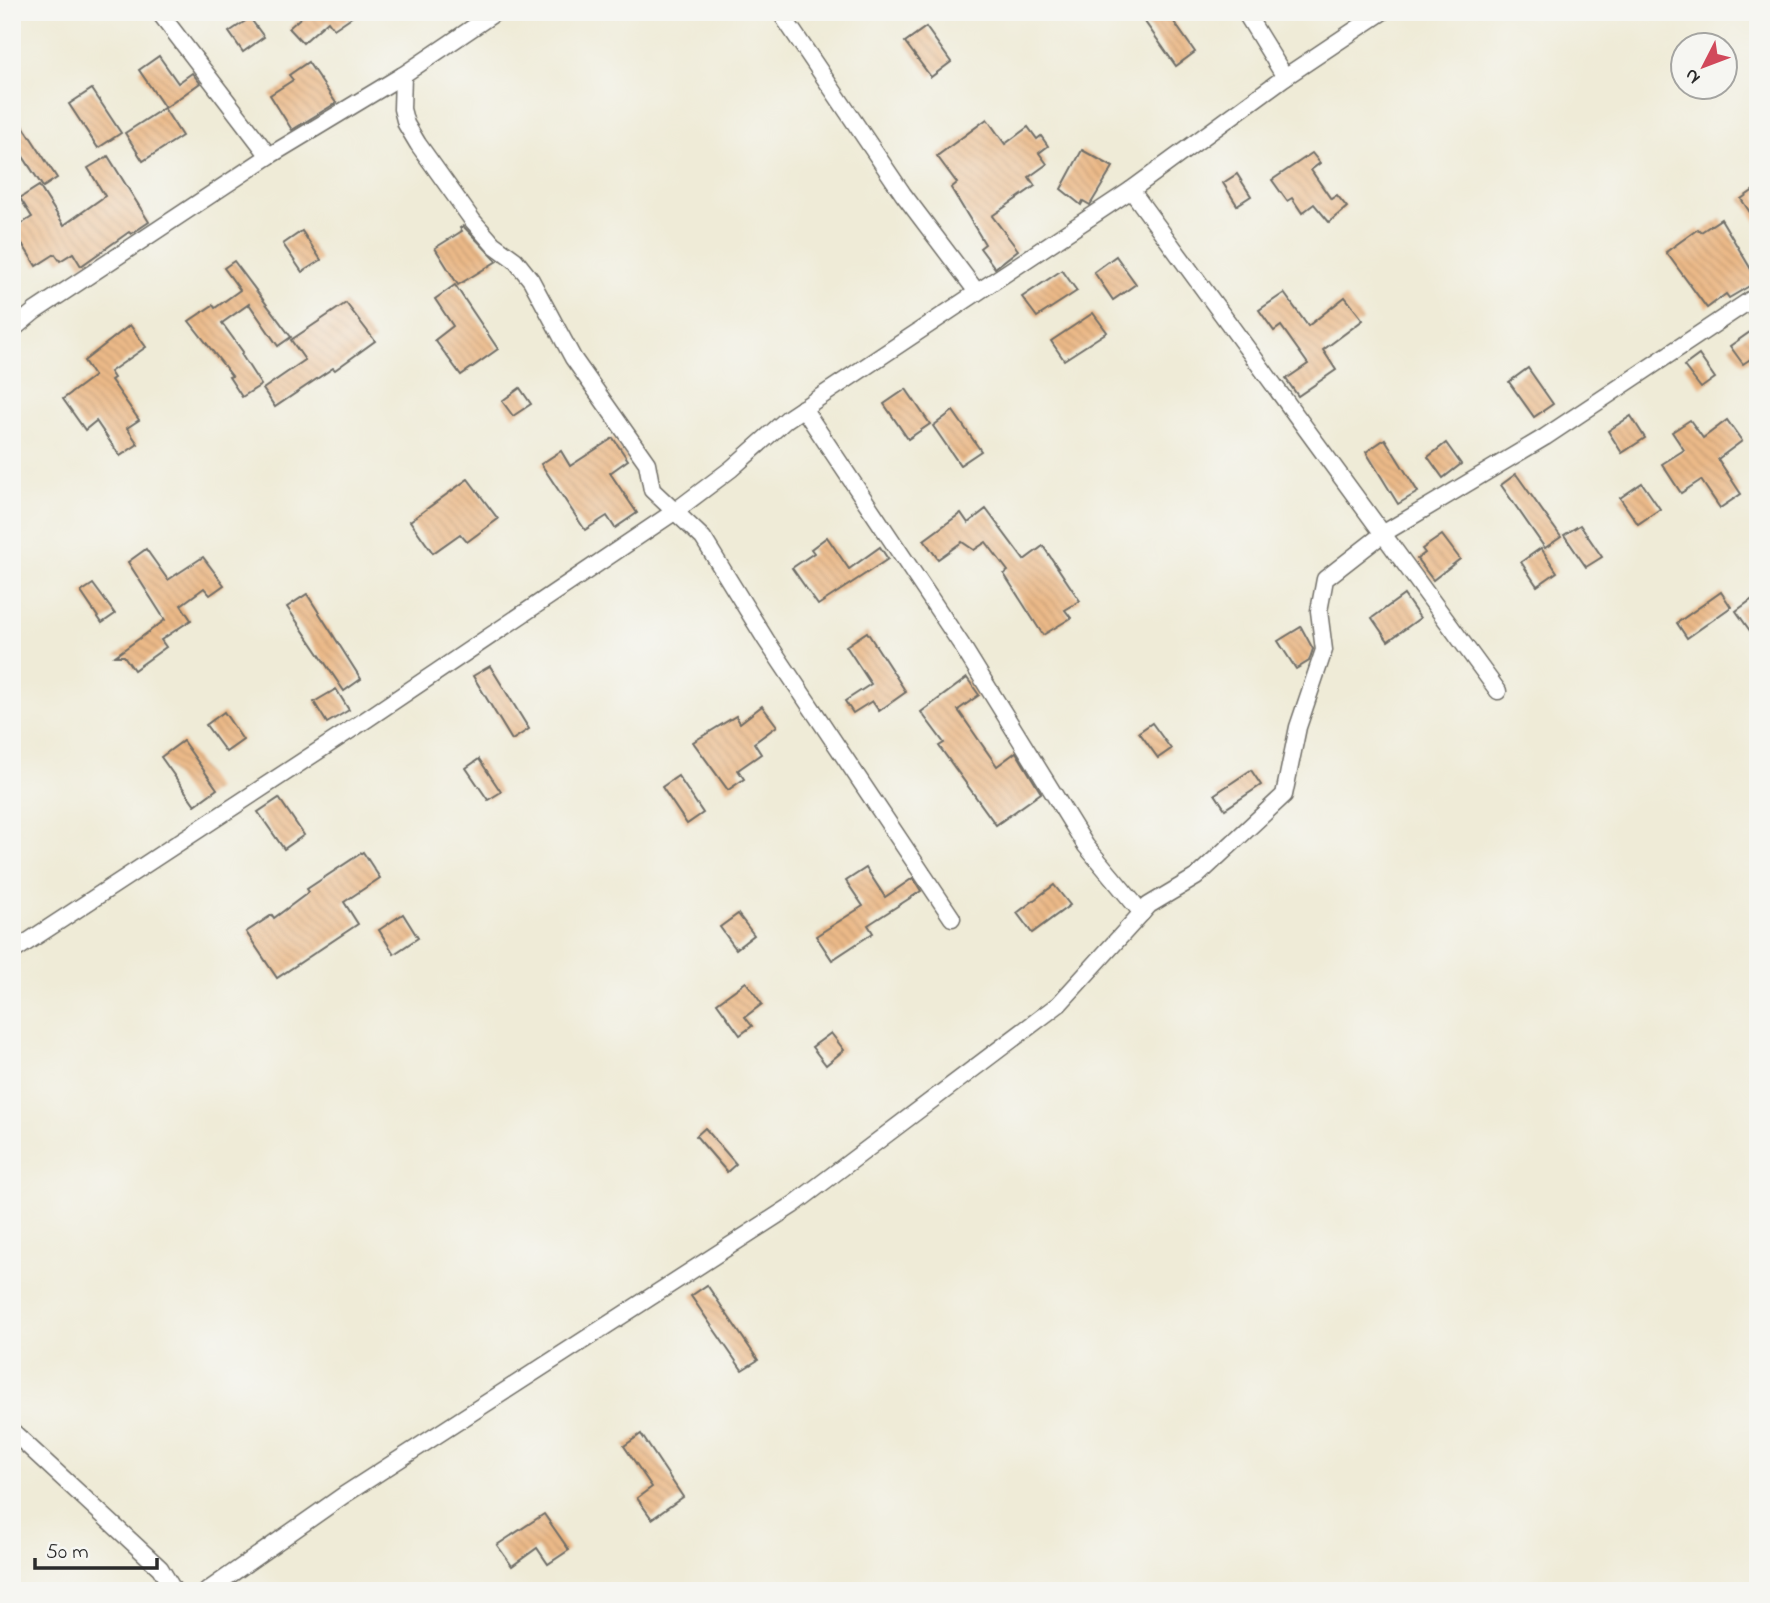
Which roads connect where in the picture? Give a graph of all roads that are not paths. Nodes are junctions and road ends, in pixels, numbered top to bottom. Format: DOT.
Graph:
graph roads {
  1 [pos="159,12"];
  2 [pos="496,12"];
  3 [pos="780,12"];
  4 [pos="1245,12"];
  5 [pos="1382,12"];
  6 [pos="402,75"];
  7 [pos="1284,77"];
  8 [pos="270,156"];
  9 [pos="1131,190"];
  10 [pos="976,292"];
  11 [pos="1758,295"];
  12 [pos="12,330"];
  13 [pos="803,408"];
  14 [pos="674,512"];
  15 [pos="1384,533"];
  16 [pos="1498,691"];
  17 [pos="1142,913"];
  18 [pos="952,918"];
  19 [pos="12,952"];
  20 [pos="12,1431"];
  21 [pos="174,1591"];
  22 [pos="207,1591"];
  1 -- 8 [label="street"];
  2 -- 6 [label="street"];
  3 -- 10 [label="street"];
  4 -- 7 [label="street"];
  5 -- 7 [label="street"];
  6 -- 8 [label="street"];
  6 -- 14 [label="street"];
  7 -- 9 [label="street"];
  8 -- 12 [label="street"];
  9 -- 10 [label="street"];
  9 -- 15 [label="street"];
  10 -- 13 [label="street"];
  11 -- 15 [label="street"];
  13 -- 14 [label="street"];
  13 -- 17 [label="street"];
  14 -- 18 [label="street"];
  14 -- 19 [label="street"];
  15 -- 16 [label="street"];
  15 -- 17 [label="street"];
  17 -- 22 [label="street"];
  20 -- 21 [label="street"];
}
